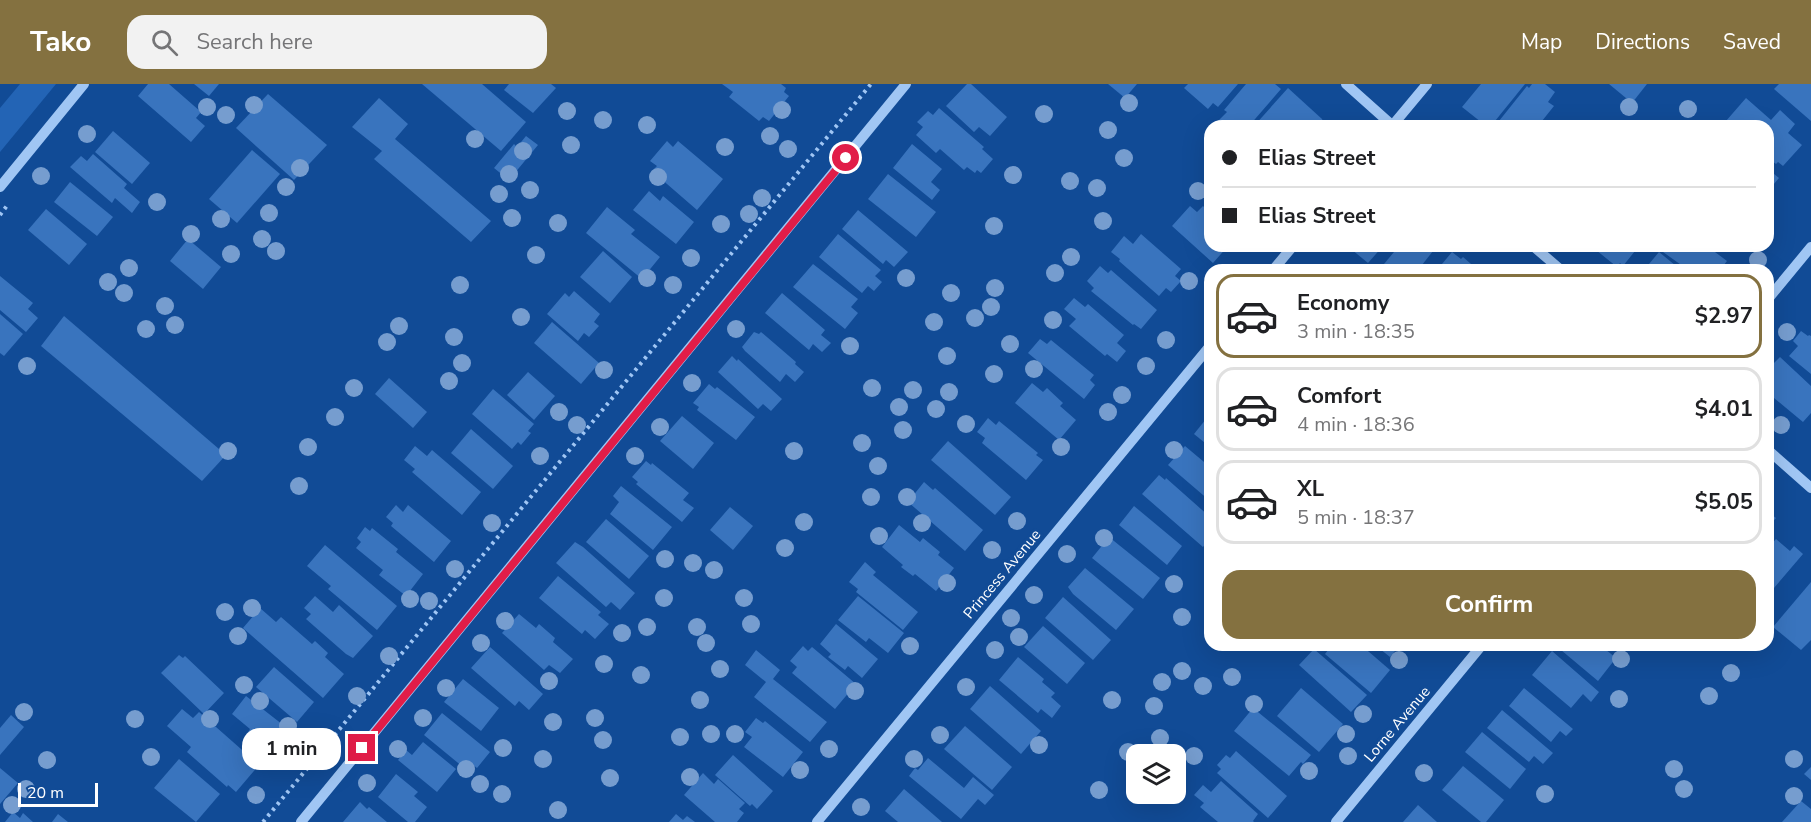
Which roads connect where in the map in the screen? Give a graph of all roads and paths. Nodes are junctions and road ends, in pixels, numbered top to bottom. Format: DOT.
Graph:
graph roads {
  1 [pos="84,84"];
  2 [pos="871,84"];
  3 [pos="906,84"];
  4 [pos="1346,84"];
  5 [pos="1427,84"];
  6 [pos="1385,120"];
  7 [pos="1397,120"];
  8 [pos="0,187"];
  9 [pos="1811,247"];
  10 [pos="1288,252"];
  11 [pos="1540,252"];
  12 [pos="1278,264"];
  13 [pos="1554,264"];
  14 [pos="1774,292"];
  15 [pos="1204,353"];
  16 [pos="1774,455"];
  17 [pos="1811,488"];
  18 [pos="1477,651"];
  19 [pos="263,822"];
  20 [pos="301,822"];
  21 [pos="817,822"];
  22 [pos="1336,822"];
  1 -- 8 [label="street"];
  2 -- 19 [label="path"];
  3 -- 20 [label="street"];
  4 -- 6 [label="street"];
  5 -- 7 [label="street"];
  9 -- 14 [label="street"];
  10 -- 12 [label="street"];
  11 -- 13 [label="street"];
  15 -- 21 [label="street, Princess Avenue"];
  16 -- 17 [label="street"];
  18 -- 22 [label="street, Lorne Avenue"];
}
